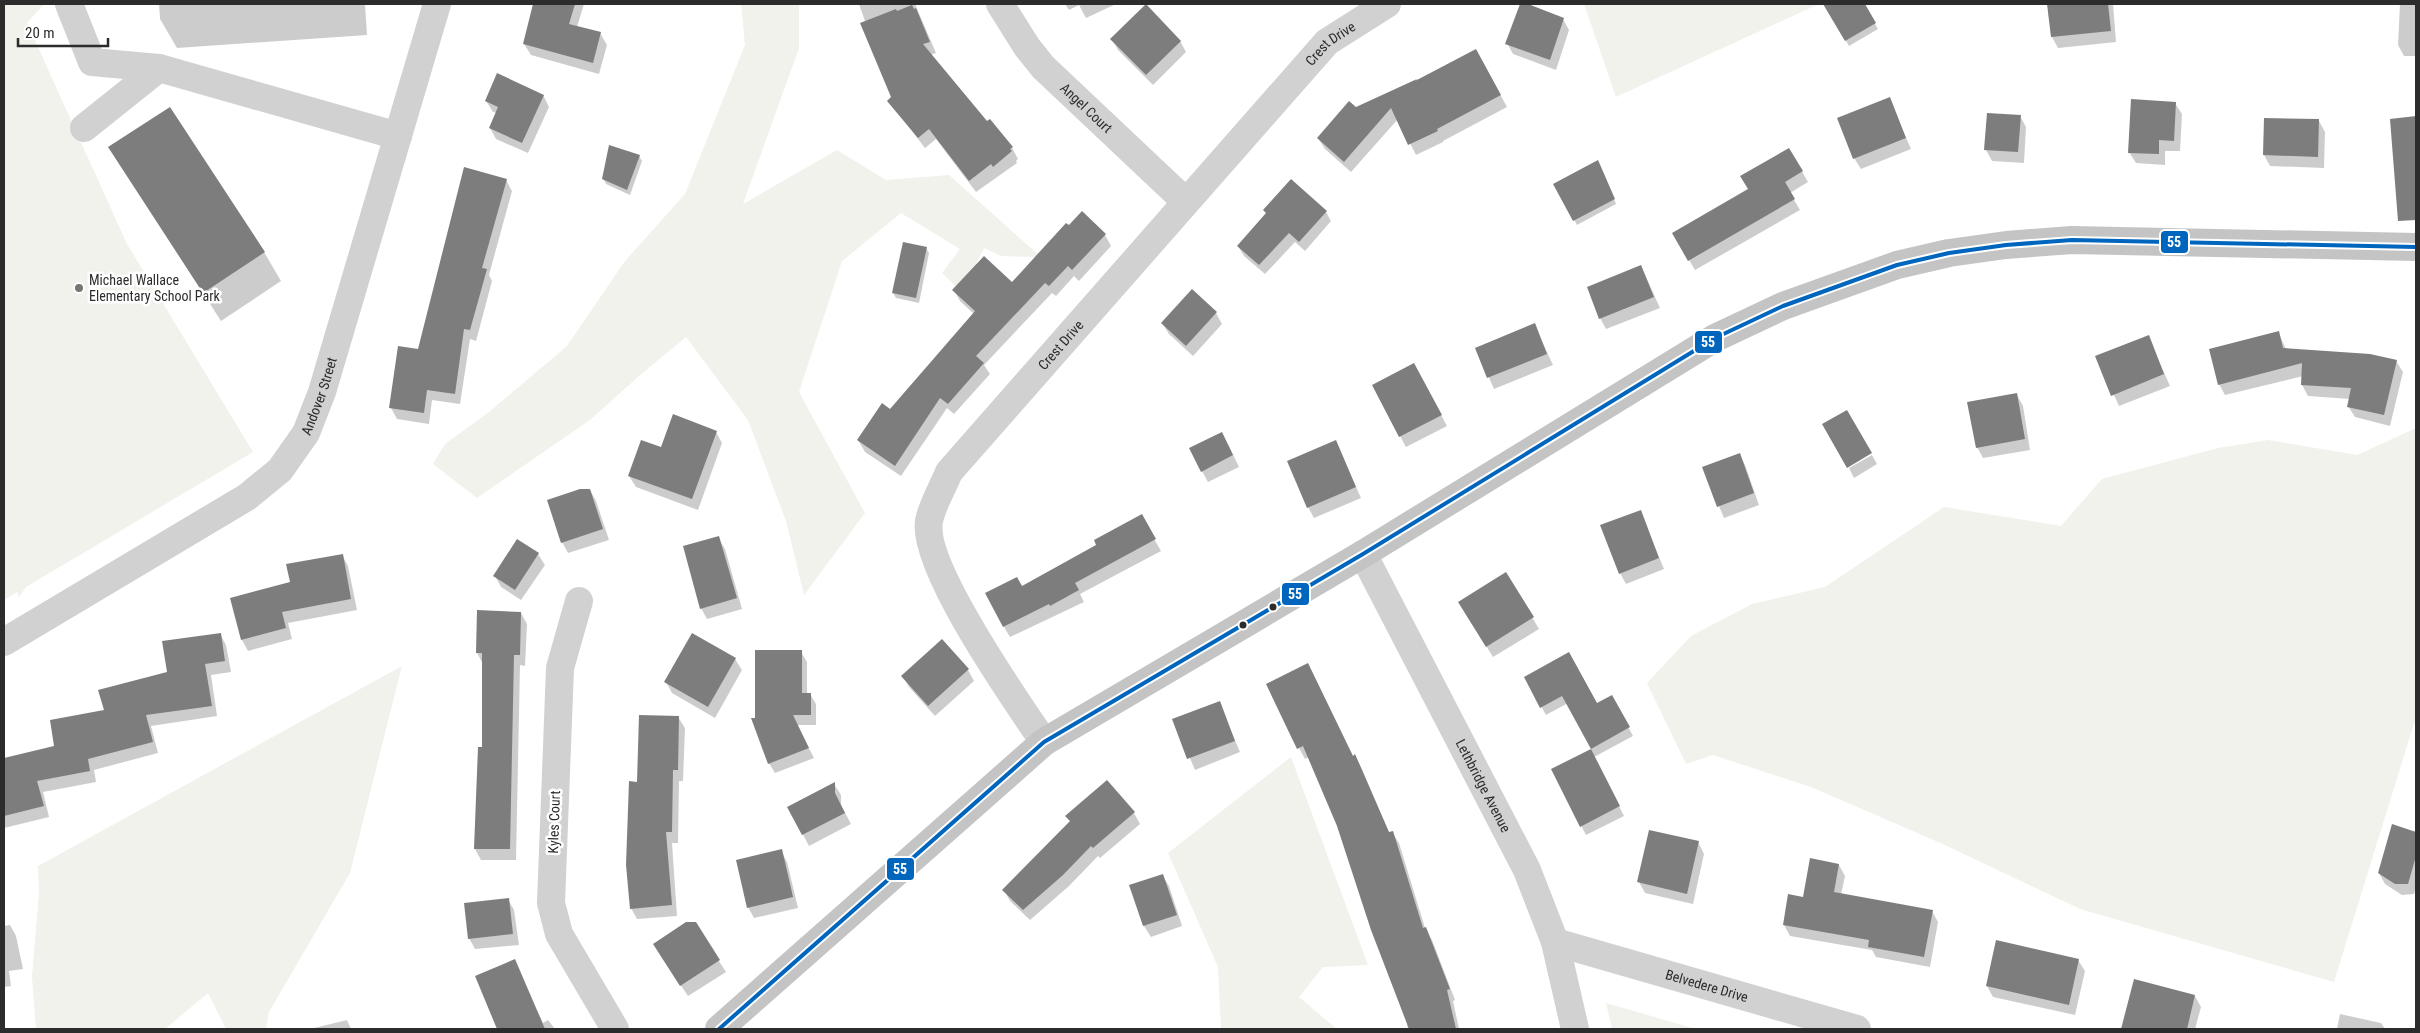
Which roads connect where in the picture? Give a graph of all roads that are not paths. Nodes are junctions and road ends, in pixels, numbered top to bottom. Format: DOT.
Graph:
graph roads {
  1 [pos="69,4"];
  2 [pos="437,4"];
  3 [pos="1000,4"];
  4 [pos="1387,4"];
  5 [pos="159,68"];
  6 [pos="84,128"];
  7 [pos="398,136"];
  8 [pos="1185,201"];
  9 [pos="2416,247"];
  10 [pos="1363,554"];
  11 [pos="579,601"];
  12 [pos="4,642"];
  13 [pos="1044,742"];
  14 [pos="1555,942"];
  15 [pos="615,1029"];
  16 [pos="719,1029"];
  17 [pos="1575,1029"];
  18 [pos="1857,1029"];
  1 -- 5 [label="street"];
  2 -- 7 [label="street, Andover Street"];
  3 -- 8 [label="street, Angel Court"];
  4 -- 8 [label="street, Crest Drive"];
  5 -- 6 [label="street"];
  5 -- 7 [label="street"];
  7 -- 12 [label="street, Andover Street"];
  8 -- 13 [label="street, Crest Drive"];
  9 -- 10 [label="main road"];
  10 -- 13 [label="main road"];
  10 -- 14 [label="street, Lethbridge Avenue"];
  11 -- 15 [label="street, Kyles Court"];
  13 -- 16 [label="main road"];
  14 -- 17 [label="street, Lethbridge Avenue"];
  14 -- 18 [label="street, Belvedere Drive"];
}
